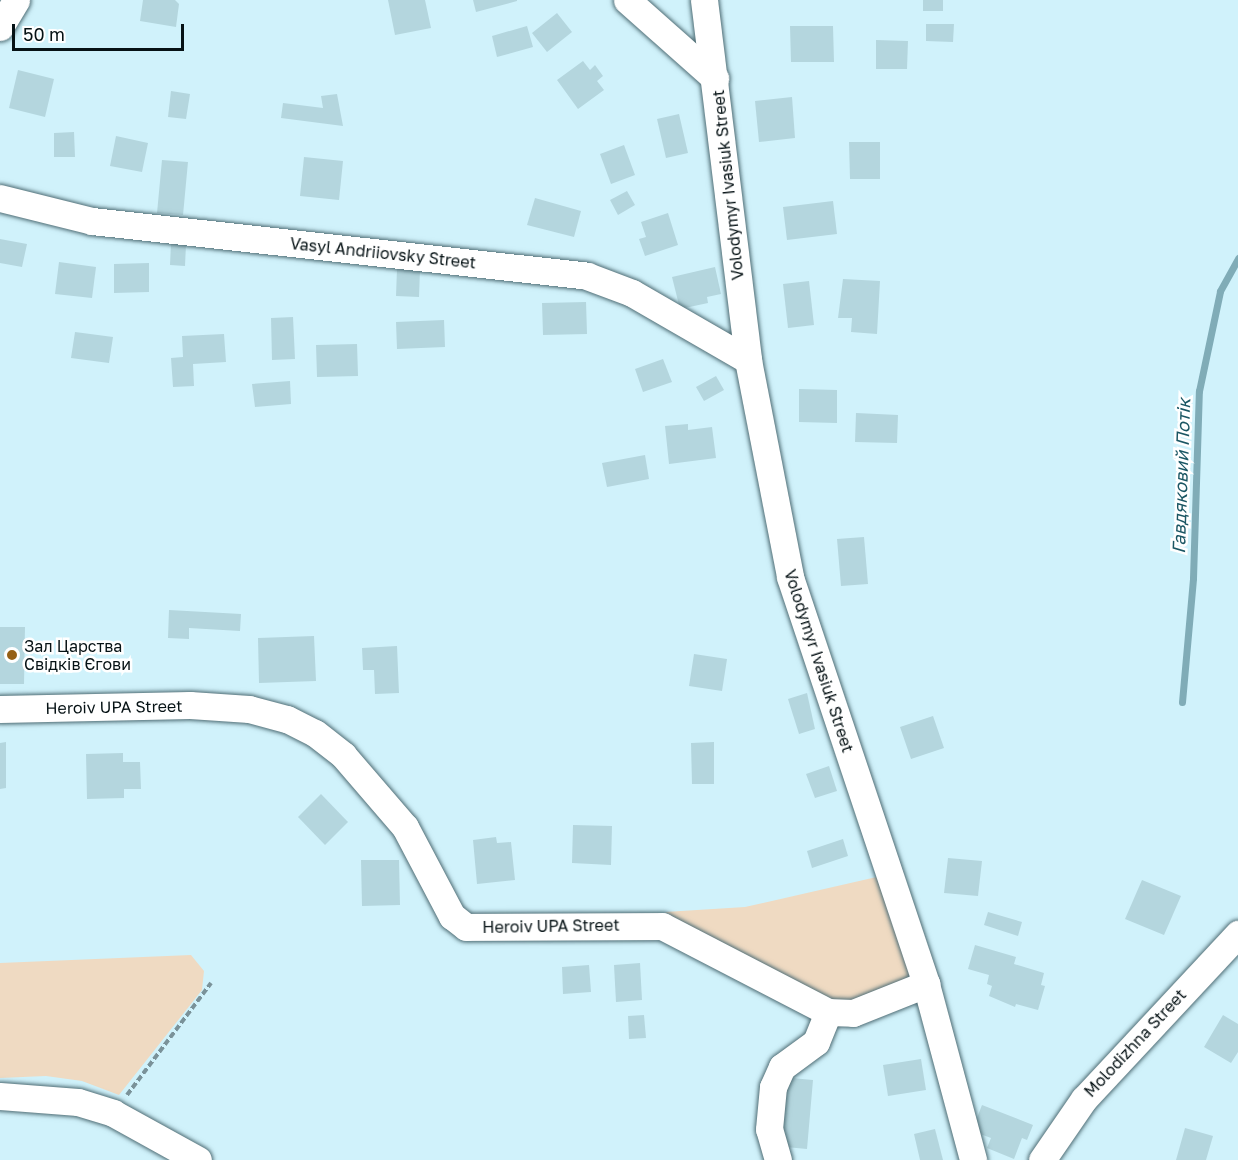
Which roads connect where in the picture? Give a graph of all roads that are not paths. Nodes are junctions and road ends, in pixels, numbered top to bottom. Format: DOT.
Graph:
graph roads {
  1 [pos="15,0"];
  2 [pos="627,0"];
  3 [pos="704,0"];
  4 [pos="0,27"];
  5 [pos="716,78"];
  6 [pos="0,198"];
  7 [pos="748,360"];
  8 [pos="0,709"];
  9 [pos="1238,934"];
  10 [pos="926,984"];
  11 [pos="828,1012"];
  12 [pos="0,1096"];
  13 [pos="198,1160"];
  14 [pos="778,1160"];
  15 [pos="973,1160"];
  16 [pos="1042,1160"];
  1 -- 4 [label="street"];
  2 -- 5 [label="street, Volodymyr Ivasiuk Street"];
  3 -- 5 [label="street, Volodymyr Ivasiuk Street"];
  5 -- 7 [label="street, Volodymyr Ivasiuk Street"];
  6 -- 7 [label="street, Vasyl Andriiovsky Street"];
  7 -- 10 [label="street, Volodymyr Ivasiuk Street"];
  8 -- 11 [label="street, Heroiv UPA Street"];
  9 -- 16 [label="street, Molodizhna Street"];
  10 -- 11 [label="street, Heroiv UPA Street"];
  10 -- 15 [label="street, Volodymyr Ivasiuk Street"];
  11 -- 14 [label="street"];
  12 -- 13 [label="street"];
}
